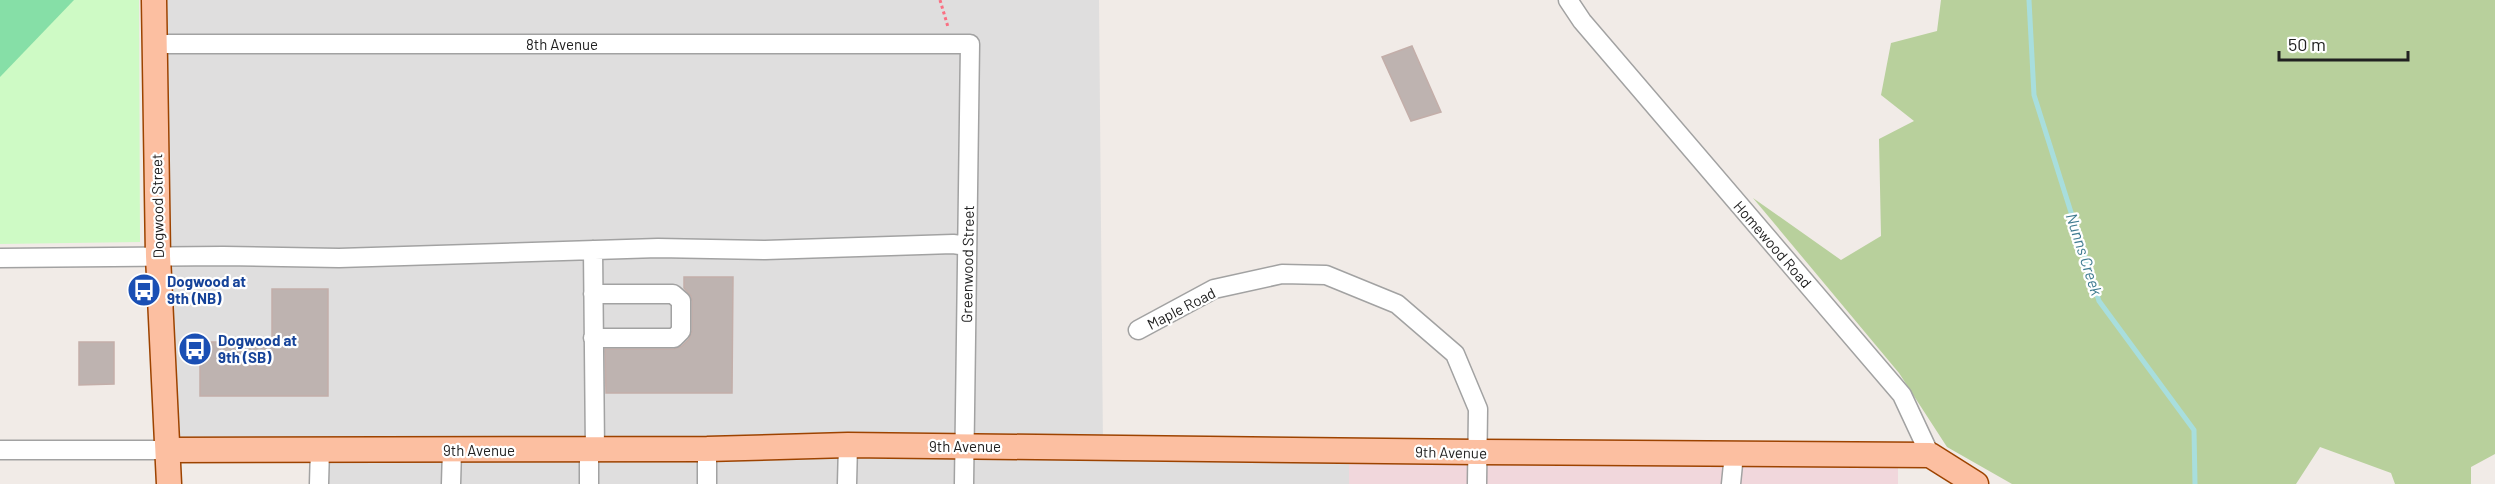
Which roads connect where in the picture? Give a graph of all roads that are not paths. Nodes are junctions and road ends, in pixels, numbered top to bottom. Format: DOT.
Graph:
graph roads {
  1 [pos="154,0"];
  2 [pos="1568,0"];
  3 [pos="154,44"];
  4 [pos="961,44"];
  5 [pos="967,246"];
  6 [pos="593,250"];
  7 [pos="158,256"];
  8 [pos="0,258"];
  9 [pos="593,294"];
  10 [pos="1138,330"];
  11 [pos="593,338"];
  12 [pos="848,445"];
  13 [pos="965,446"];
  14 [pos="320,449"];
  15 [pos="708,449"];
  16 [pos="0,450"];
  17 [pos="168,450"];
  18 [pos="452,450"];
  19 [pos="592,450"];
  20 [pos="1478,452"];
  21 [pos="1734,454"];
  22 [pos="1930,455"];
  23 [pos="169,484"];
  24 [pos="319,484"];
  25 [pos="451,484"];
  26 [pos="589,484"];
  27 [pos="707,484"];
  28 [pos="847,484"];
  29 [pos="964,484"];
  30 [pos="1477,484"];
  31 [pos="1731,484"];
  32 [pos="1976,484"];
  1 -- 3 [label="main road, Dogwood Street"];
  2 -- 22 [label="street, Homewood Road"];
  3 -- 4 [label="street, 8th Avenue"];
  3 -- 7 [label="main road, Dogwood Street"];
  4 -- 5 [label="street, Greenwood Street"];
  5 -- 6 [label="street"];
  5 -- 13 [label="street, Greenwood Street"];
  6 -- 7 [label="street"];
  6 -- 9 [label="street"];
  7 -- 8 [label="street"];
  7 -- 17 [label="main road, Dogwood Street"];
  9 -- 11 [label="street"];
  9 -- 11 [label="street"];
  10 -- 20 [label="street, Maple Road"];
  11 -- 19 [label="street"];
  12 -- 13 [label="main road, 9th Avenue"];
  12 -- 15 [label="main road, 9th Avenue"];
  12 -- 28 [label="street"];
  13 -- 20 [label="main road, 9th Avenue"];
  13 -- 29 [label="street, Greenwood Street"];
  14 -- 17 [label="main road, 9th Avenue"];
  14 -- 18 [label="main road, 9th Avenue"];
  14 -- 24 [label="street"];
  15 -- 19 [label="main road, 9th Avenue"];
  15 -- 27 [label="street"];
  16 -- 17 [label="street, 9th Avenue"];
  17 -- 23 [label="main road, Dogwood Street"];
  18 -- 19 [label="main road, 9th Avenue"];
  18 -- 25 [label="street"];
  19 -- 26 [label="street"];
  20 -- 21 [label="main road, 9th Avenue"];
  20 -- 30 [label="street, Maple Road"];
  21 -- 22 [label="main road, 9th Avenue"];
  21 -- 31 [label="street"];
  22 -- 32 [label="main road"];
}
